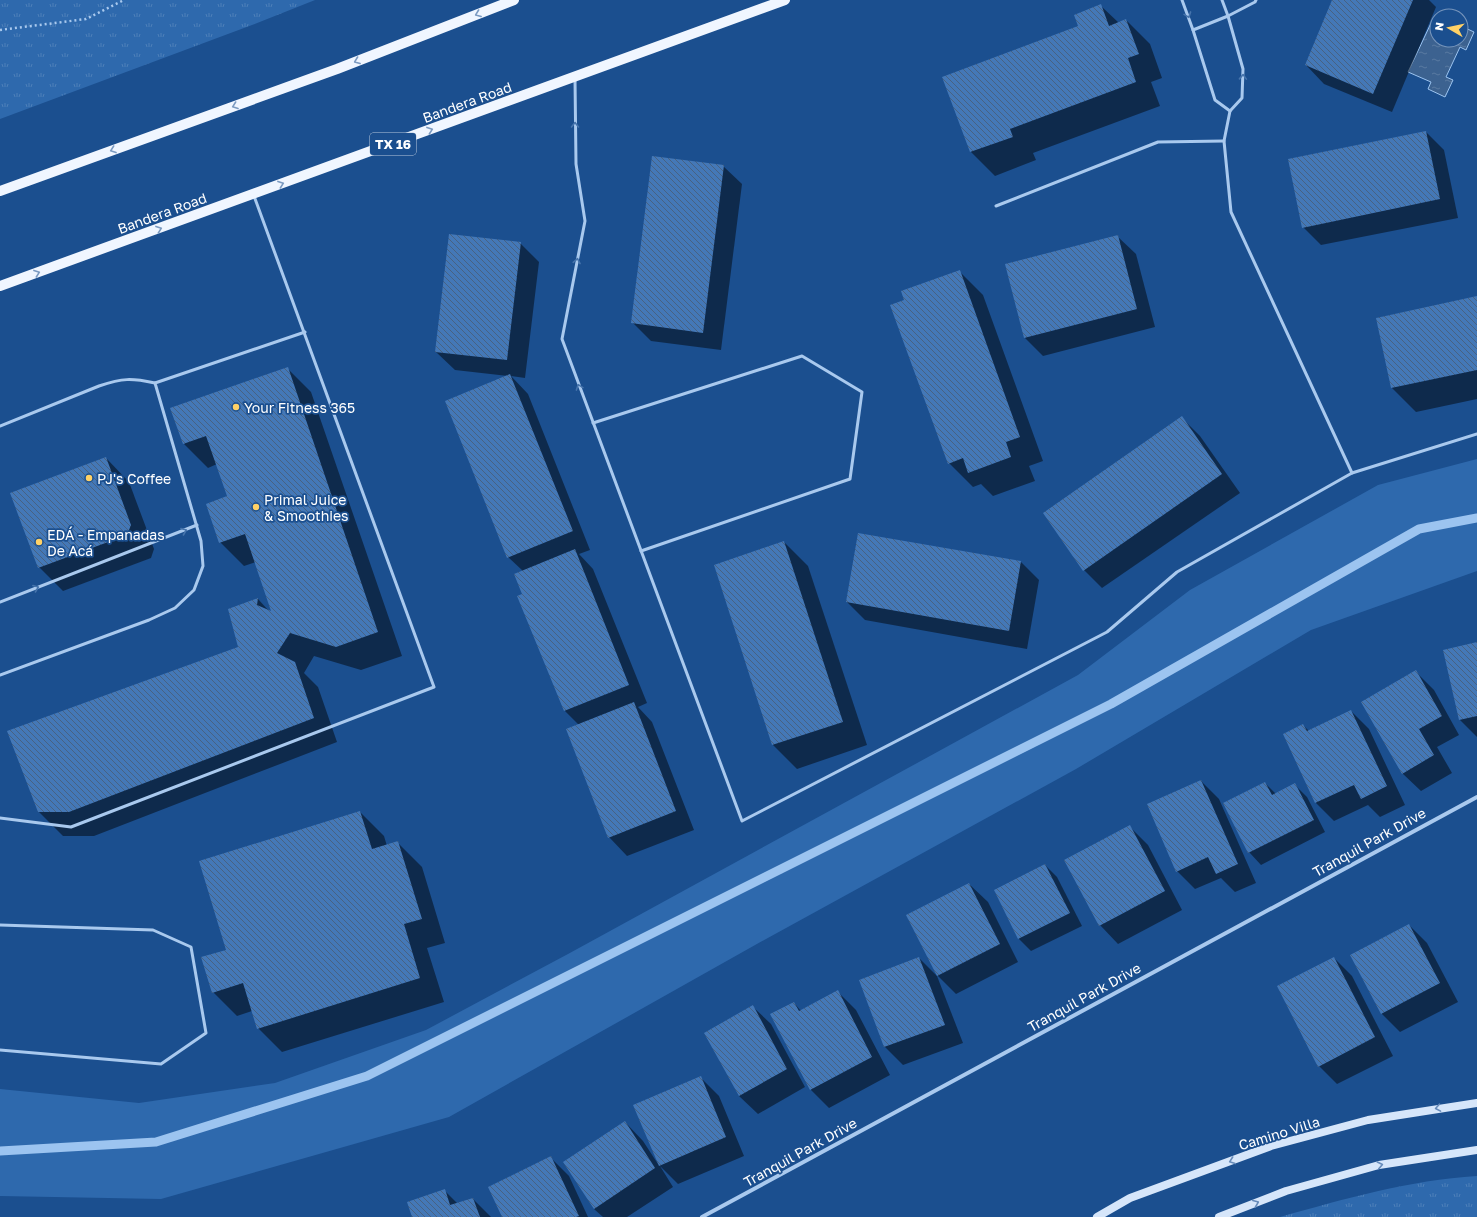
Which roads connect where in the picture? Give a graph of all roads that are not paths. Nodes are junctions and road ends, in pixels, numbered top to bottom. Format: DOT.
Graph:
graph roads {
  1 [pos="514,0"];
  2 [pos="785,0"];
  3 [pos="1182,0"];
  4 [pos="1222,0"];
  5 [pos="1256,0"];
  6 [pos="1228,16"];
  7 [pos="1193,30"];
  8 [pos="575,77"];
  9 [pos="1230,111"];
  10 [pos="1224,141"];
  11 [pos="0,191"];
  12 [pos="254,194"];
  13 [pos="996,206"];
  14 [pos="0,286"];
  15 [pos="305,332"];
  16 [pos="155,383"];
  17 [pos="593,423"];
  18 [pos="0,426"];
  19 [pos="1477,434"];
  20 [pos="1352,472"];
  21 [pos="197,525"];
  22 [pos="640,551"];
  23 [pos="0,602"];
  24 [pos="0,675"];
  25 [pos="1477,797"];
  26 [pos="0,818"];
  27 [pos="0,925"];
  28 [pos="0,1050"];
  29 [pos="1477,1103"];
  30 [pos="1477,1150"];
  31 [pos="702,1217"];
  32 [pos="1097,1217"];
  33 [pos="1220,1217"];
  1 -- 11 [label="main road, one-way"];
  2 -- 8 [label="main road, Bandera Road / TX 16"];
  3 -- 7 [label="lane, one-way"];
  4 -- 6 [label="lane"];
  5 -- 6 [label="lane"];
  6 -- 7 [label="lane"];
  9 -- 6 [label="lane, one-way"];
  7 -- 9 [label="lane"];
  12 -- 8 [label="main road, Bandera Road / TX 16, one-way"];
  17 -- 8 [label="lane, one-way"];
  9 -- 10 [label="lane"];
  10 -- 13 [label="lane"];
  10 -- 20 [label="lane"];
  14 -- 12 [label="main road, Bandera Road / TX 16, one-way"];
  12 -- 15 [label="lane"];
  15 -- 16 [label="lane"];
  15 -- 26 [label="lane"];
  16 -- 18 [label="lane"];
  16 -- 21 [label="lane"];
  17 -- 22 [label="lane"];
  17 -- 22 [label="lane"];
  19 -- 20 [label="lane"];
  20 -- 22 [label="lane"];
  23 -- 21 [label="lane, one-way"];
  21 -- 24 [label="lane"];
  25 -- 31 [label="street, Tranquil Park Drive"];
  27 -- 28 [label="lane"];
  29 -- 32 [label="street, Camino Villa, one-way"];
  33 -- 30 [label="street, one-way"];
}
